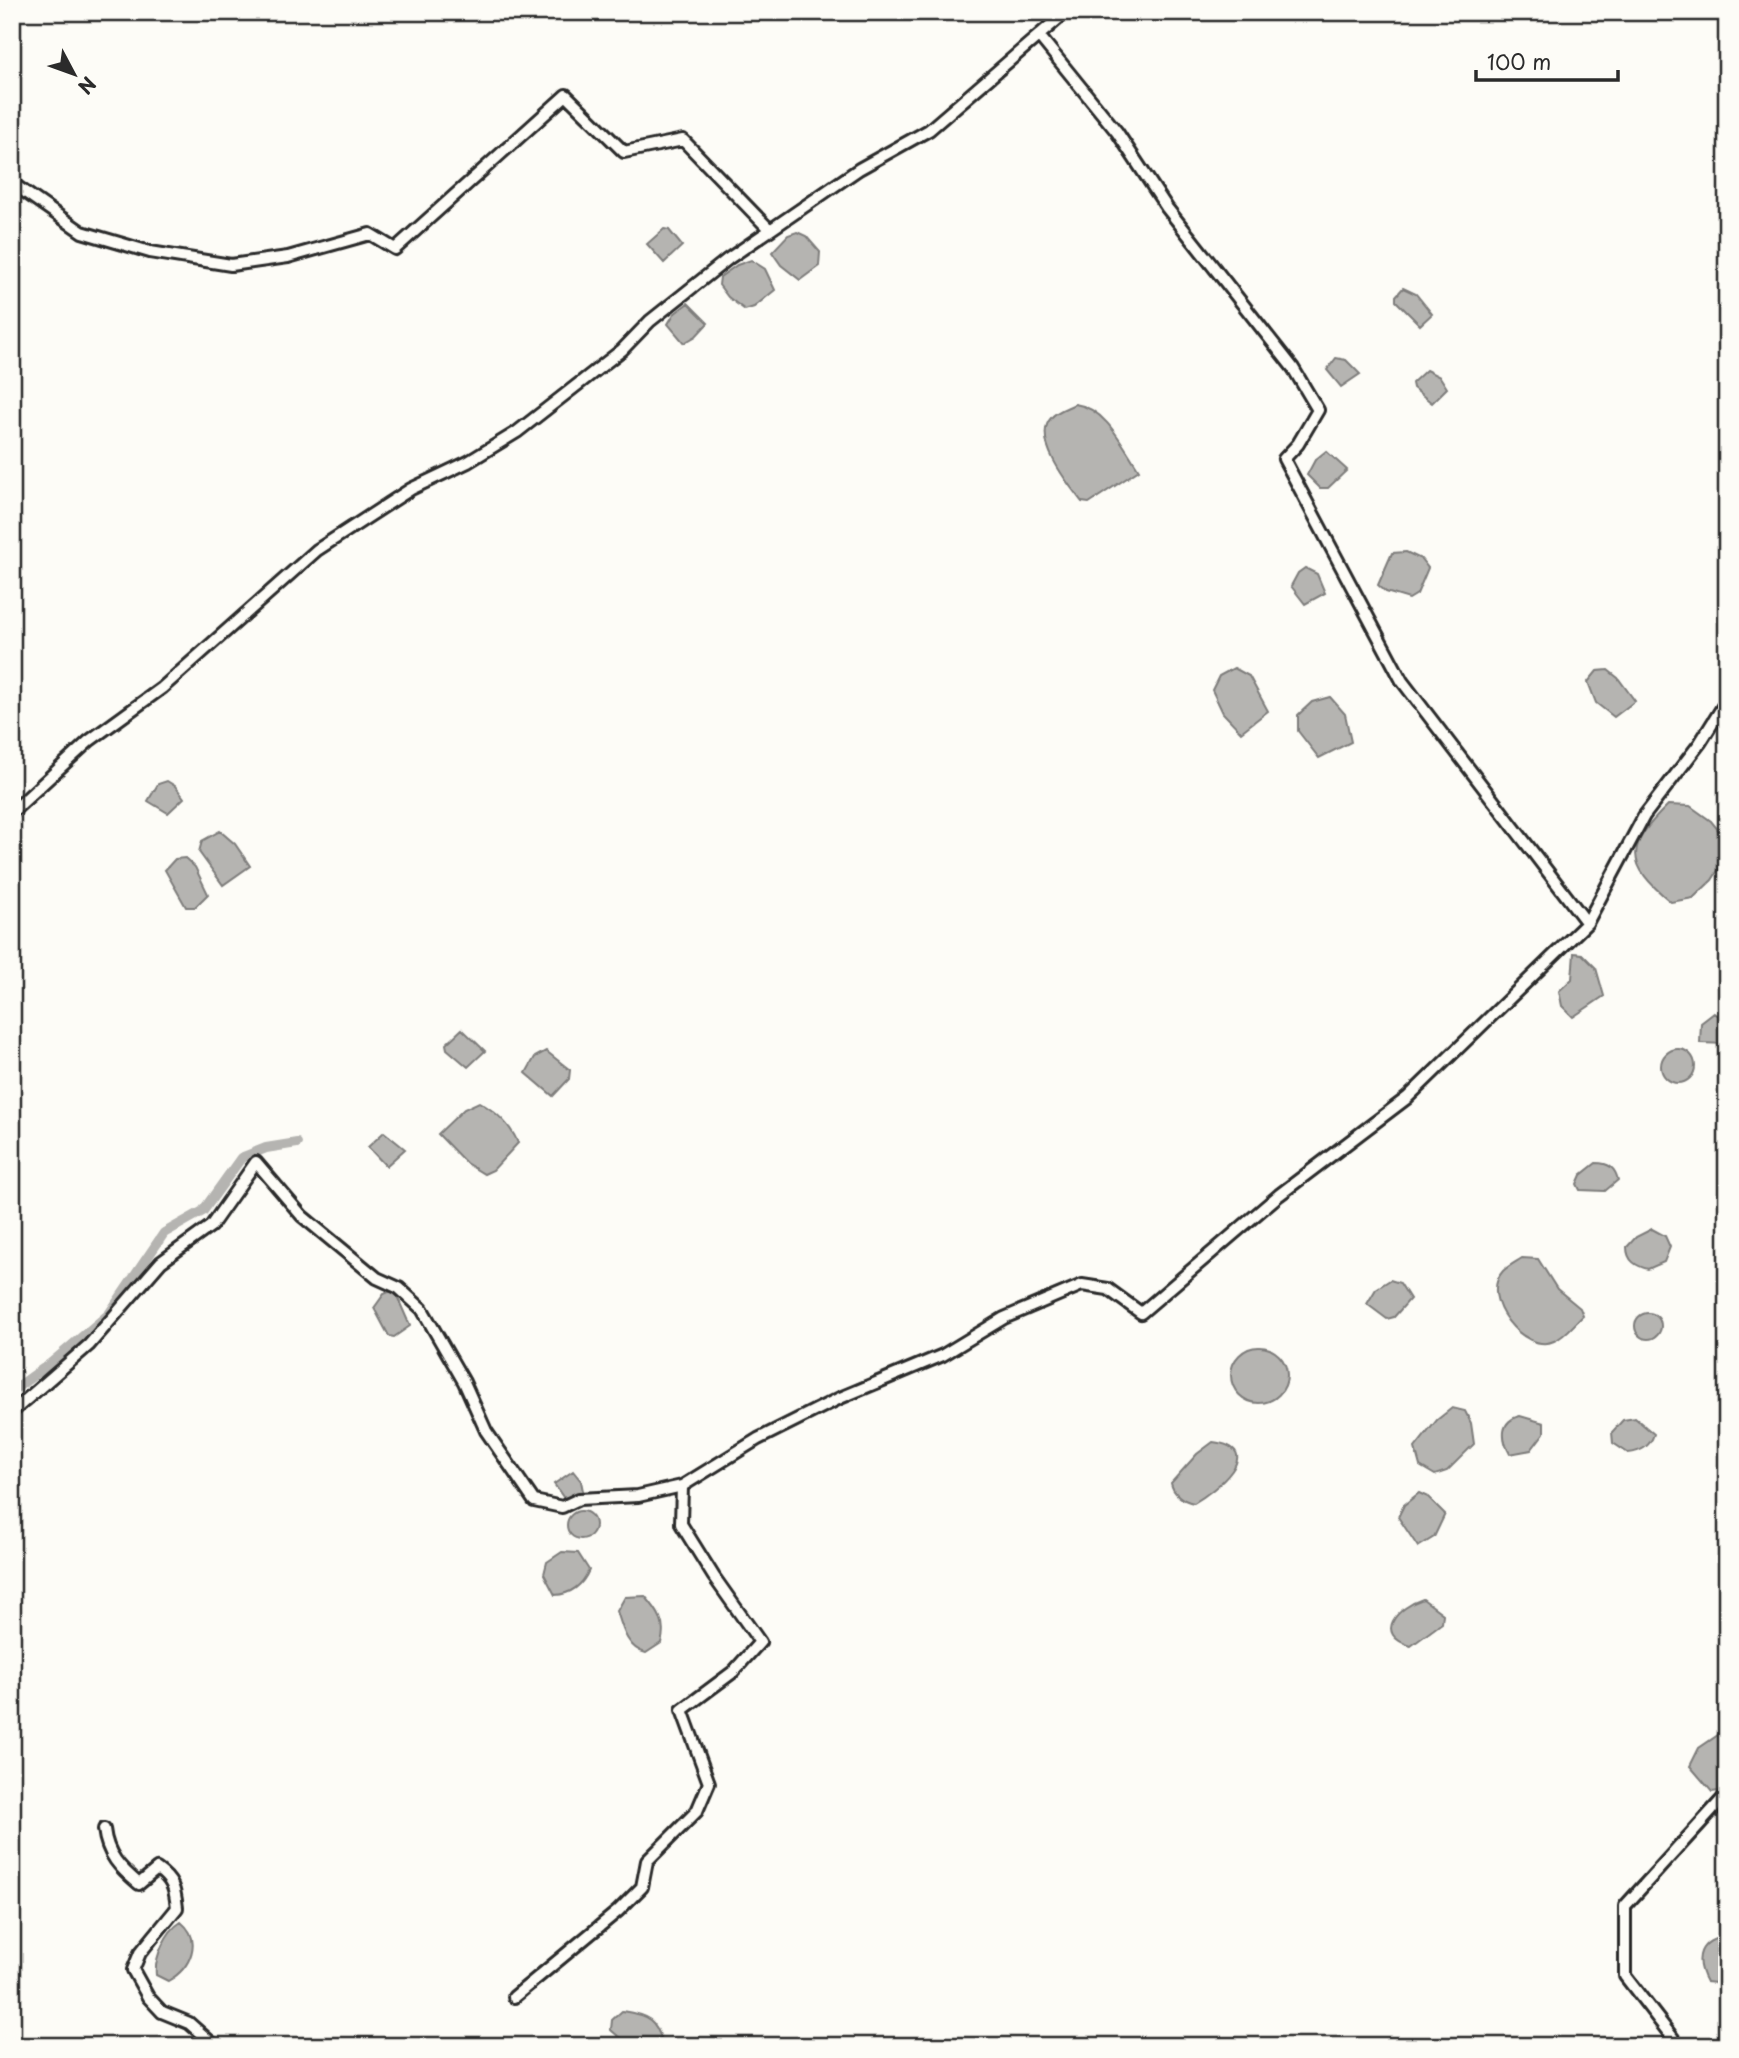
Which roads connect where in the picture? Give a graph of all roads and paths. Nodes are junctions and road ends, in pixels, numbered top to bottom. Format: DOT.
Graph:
graph roads {
  1 [pos="1066,12"];
  2 [pos="1040,37"];
  3 [pos="12,183"];
  4 [pos="769,229"];
  5 [pos="1727,700"];
  6 [pos="12,812"];
  7 [pos="1587,923"];
  8 [pos="12,1412"];
  9 [pos="682,1486"];
  10 [pos="1727,1794"];
  11 [pos="103,1829"];
  12 [pos="514,1997"];
  13 [pos="1674,2044"];
  14 [pos="215,2046"];
  1 -- 2 [label="street"];
  2 -- 4 [label="street"];
  2 -- 7 [label="street"];
  3 -- 4 [label="street"];
  4 -- 6 [label="street"];
  5 -- 7 [label="street"];
  7 -- 9 [label="street"];
  8 -- 9 [label="street"];
  9 -- 12 [label="street"];
  10 -- 13 [label="street"];
  11 -- 14 [label="street"];
}
